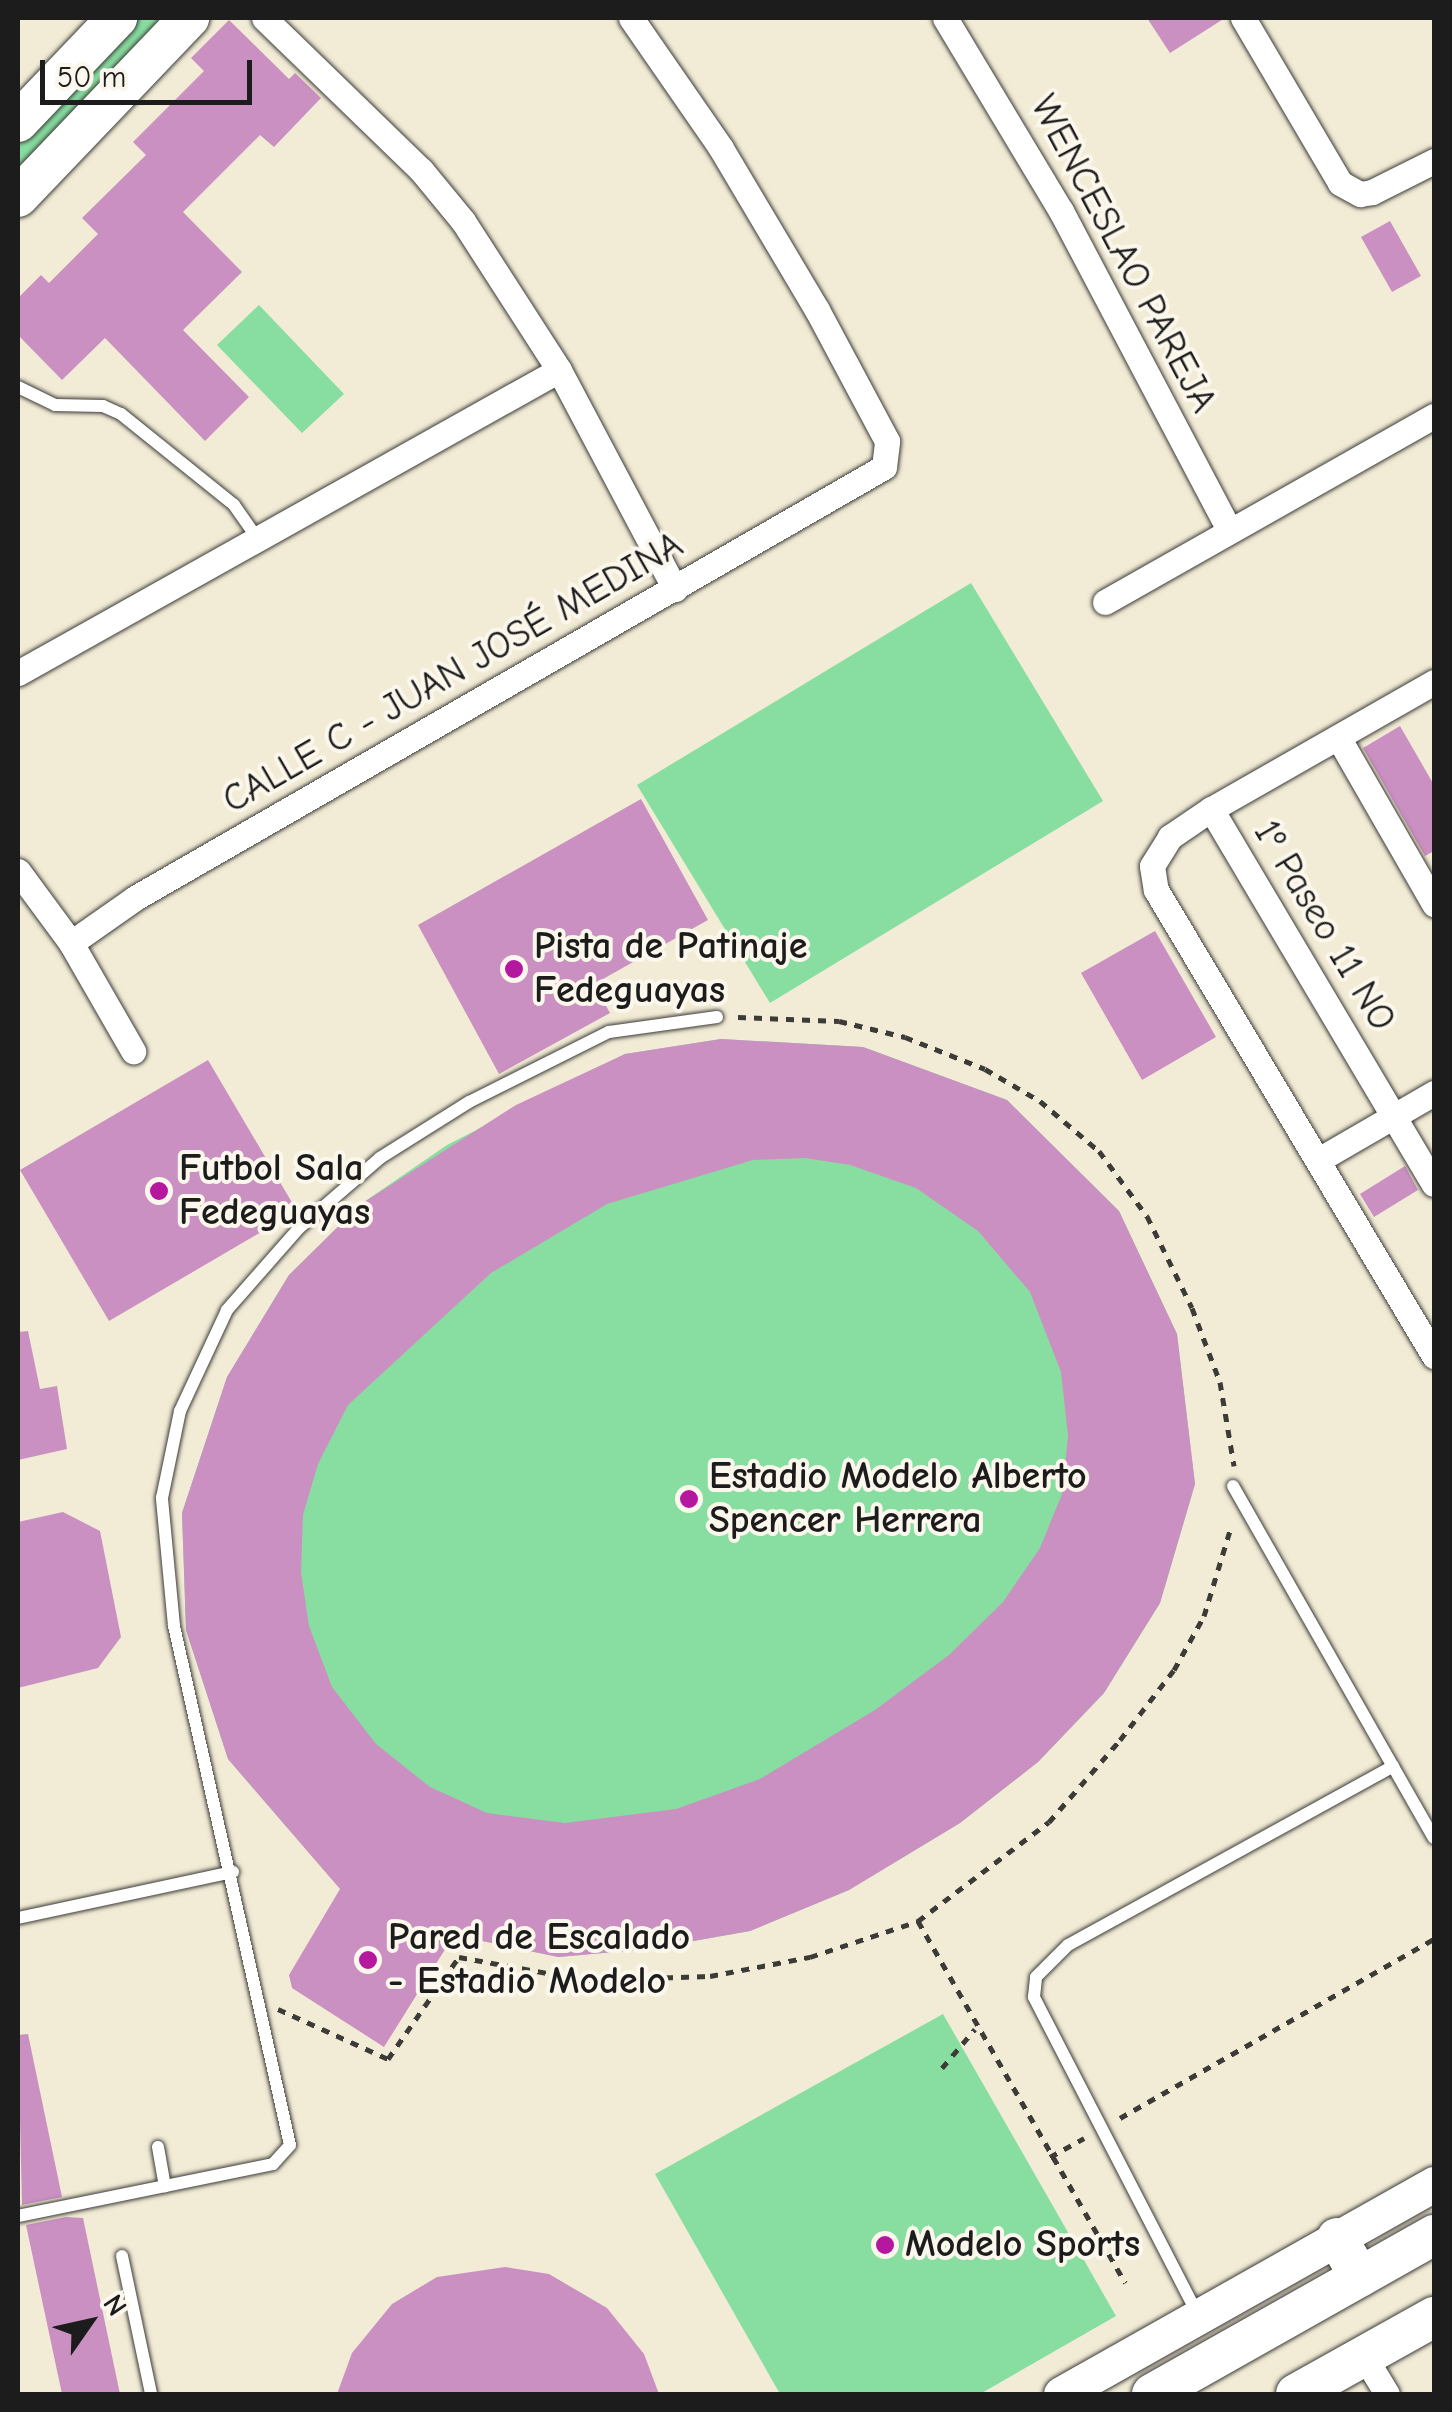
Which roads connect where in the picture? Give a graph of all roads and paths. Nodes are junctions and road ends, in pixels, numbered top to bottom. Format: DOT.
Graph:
graph roads {
  1 [pos="117,18"];
  2 [pos="189,18"];
  3 [pos="264,18"];
  4 [pos="630,18"];
  5 [pos="945,18"];
  6 [pos="1244,18"];
  7 [pos="18,122"];
  8 [pos="1434,161"];
  9 [pos="18,198"];
  10 [pos="559,370"];
  11 [pos="18,388"];
  12 [pos="1434,416"];
  13 [pos="1229,530"];
  14 [pos="256,536"];
  15 [pos="675,589"];
  16 [pos="1104,602"];
  17 [pos="18,673"];
  18 [pos="1434,682"];
  19 [pos="1338,737"];
  20 [pos="1211,809"];
  21 [pos="18,870"];
  22 [pos="1434,904"];
  23 [pos="71,943"];
  24 [pos="717,1016"];
  25 [pos="133,1050"];
  26 [pos="1434,1093"];
  27 [pos="1394,1117"];
  28 [pos="1320,1160"];
  29 [pos="1434,1184"];
  30 [pos="1431,1343"];
  31 [pos="1233,1486"];
  32 [pos="1393,1766"];
  33 [pos="1434,1838"];
  34 [pos="232,1872"];
  35 [pos="18,1918"];
  36 [pos="918,1922"];
  37 [pos="1434,1939"];
  38 [pos="262,2000"];
  39 [pos="975,2029"];
  40 [pos="942,2068"];
  41 [pos="1101,2128"];
  42 [pos="158,2147"];
  43 [pos="1050,2157"];
  44 [pos="1434,2184"];
  45 [pos="166,2186"];
  46 [pos="18,2216"];
  47 [pos="1434,2235"];
  48 [pos="1337,2238"];
  49 [pos="122,2256"];
  50 [pos="1360,2277"];
  51 [pos="1125,2283"];
  52 [pos="1198,2315"];
  53 [pos="1434,2316"];
  54 [pos="1364,2356"];
  55 [pos="151,2394"];
  56 [pos="1061,2394"];
  57 [pos="1152,2394"];
  58 [pos="1296,2394"];
  59 [pos="1387,2394"];
  1 -- 7 [label="main road"];
  2 -- 9 [label="main road"];
  3 -- 10 [label="street"];
  4 -- 15 [label="street, CALLE C - JUAN JOSÉ MEDINA"];
  5 -- 13 [label="street, WENCESLAO PAREJA"];
  6 -- 8 [label="street"];
  10 -- 14 [label="street"];
  10 -- 15 [label="street"];
  11 -- 14 [label="lane"];
  12 -- 13 [label="street"];
  13 -- 16 [label="street"];
  14 -- 17 [label="street"];
  15 -- 23 [label="street, CALLE C - JUAN JOSÉ MEDINA"];
  18 -- 19 [label="street"];
  19 -- 20 [label="street"];
  19 -- 22 [label="street"];
  20 -- 27 [label="street, 1º Paseo 11 NO"];
  20 -- 28 [label="street"];
  21 -- 23 [label="street"];
  23 -- 25 [label="street"];
  24 -- 31 [label="path"];
  24 -- 34 [label="lane"];
  26 -- 27 [label="street"];
  27 -- 28 [label="street"];
  27 -- 29 [label="street, 1º Paseo 11 NO"];
  28 -- 30 [label="street"];
  31 -- 32 [label="lane"];
  31 -- 36 [label="path"];
  32 -- 33 [label="lane"];
  32 -- 41 [label="lane"];
  34 -- 35 [label="lane"];
  34 -- 38 [label="lane"];
  36 -- 38 [label="path"];
  36 -- 39 [label="path"];
  37 -- 41 [label="path"];
  38 -- 45 [label="lane"];
  39 -- 40 [label="path"];
  39 -- 43 [label="path"];
  41 -- 43 [label="path"];
  41 -- 52 [label="lane"];
  42 -- 45 [label="lane"];
  43 -- 51 [label="path"];
  44 -- 48 [label="main road"];
  45 -- 46 [label="lane"];
  47 -- 50 [label="main road"];
  48 -- 50 [label="main road"];
  48 -- 52 [label="main road"];
  49 -- 55 [label="lane"];
  50 -- 57 [label="main road"];
  52 -- 56 [label="main road"];
  53 -- 54 [label="main road"];
  54 -- 58 [label="main road"];
  54 -- 59 [label="street"];
}
